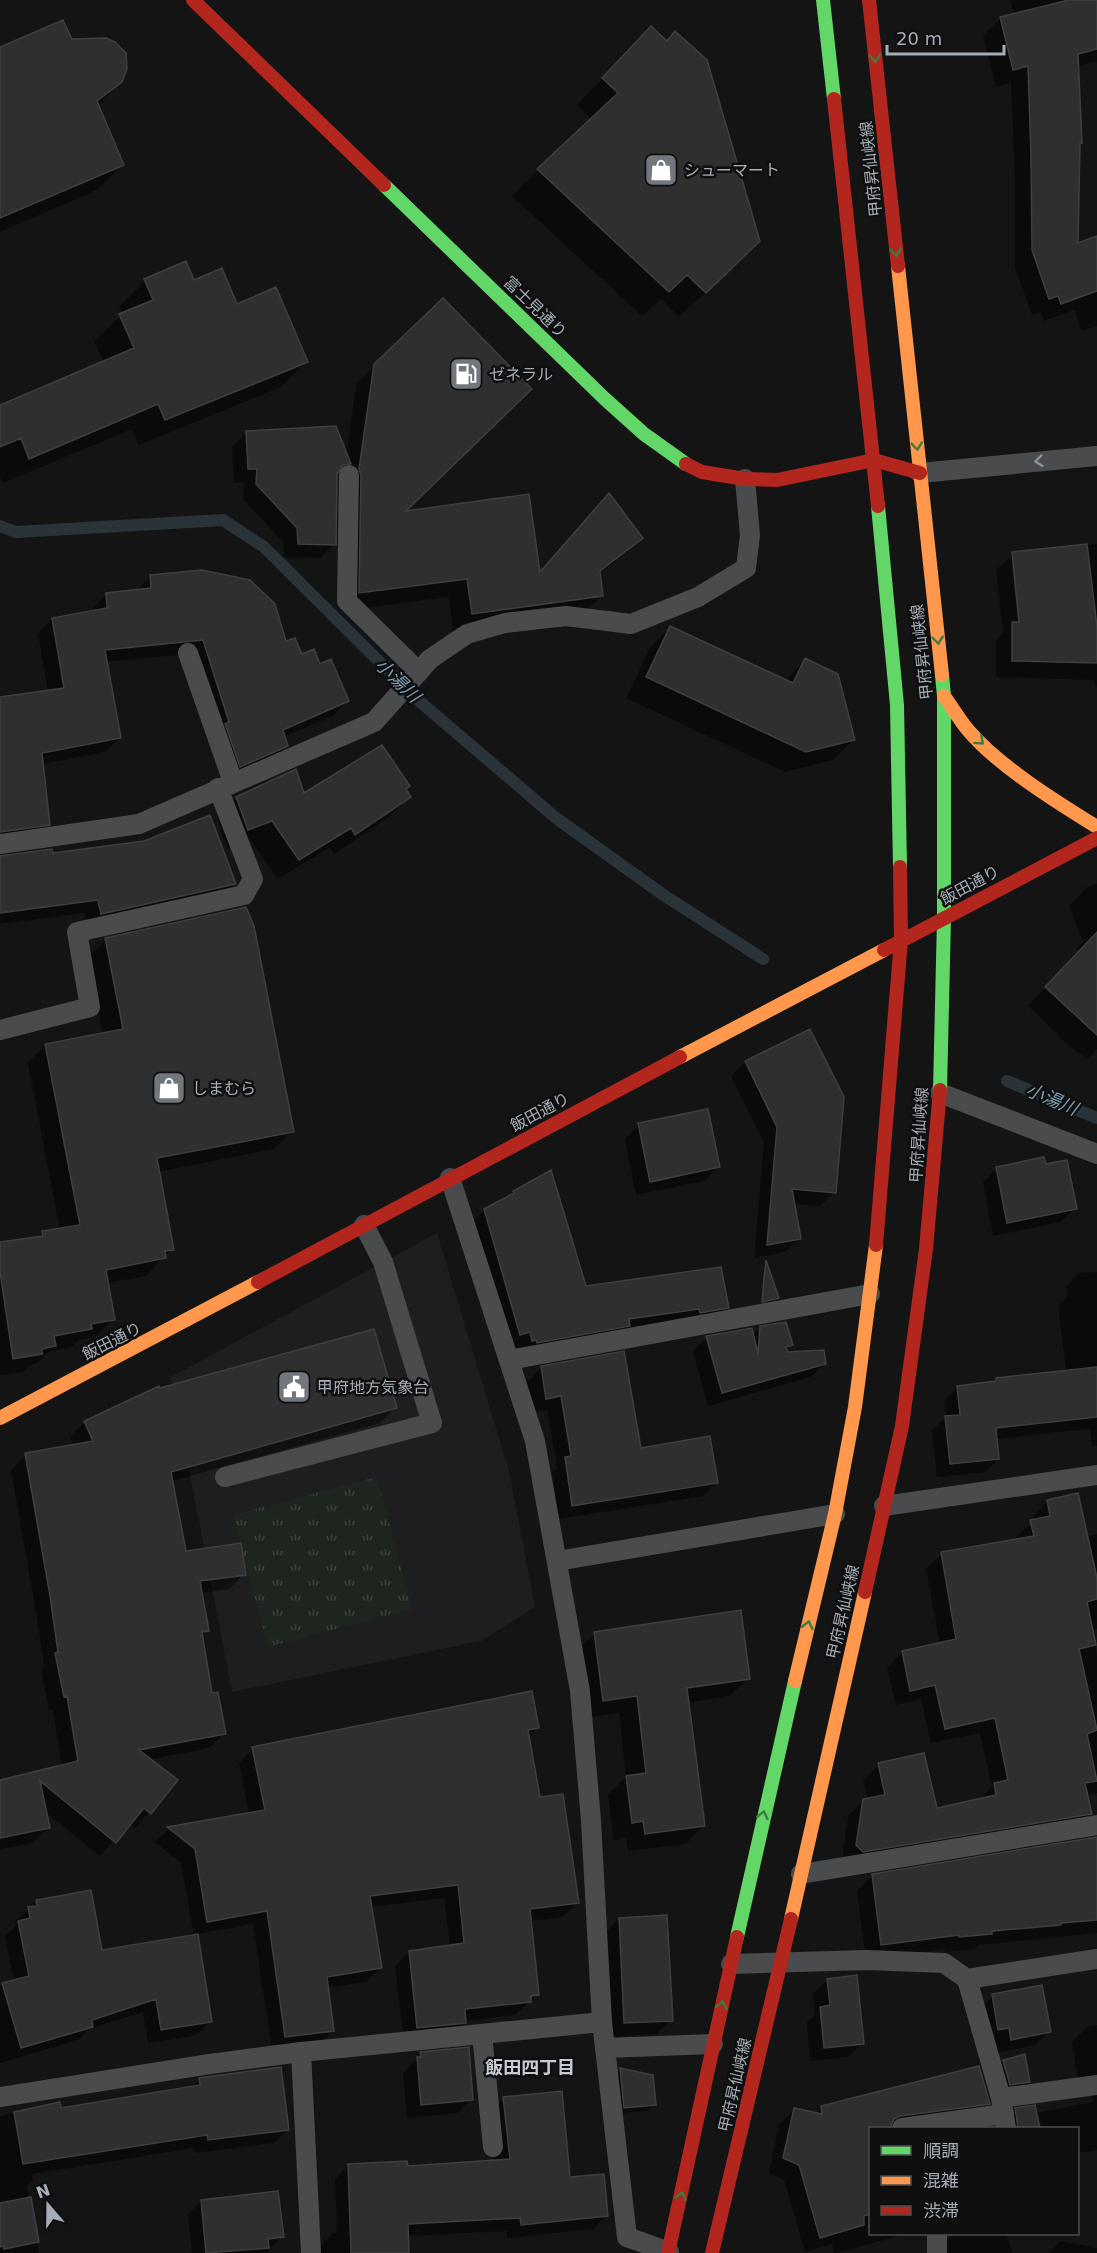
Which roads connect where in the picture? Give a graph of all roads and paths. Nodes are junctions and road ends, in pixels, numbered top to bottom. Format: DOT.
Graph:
graph roads {
  1 [pos="193,0"];
  2 [pos="823,0"];
  3 [pos="869,0"];
  4 [pos="1097,456"];
  5 [pos="874,460"];
  6 [pos="920,473"];
  7 [pos="349,475"];
  8 [pos="745,479"];
  9 [pos="188,653"];
  10 [pos="418,673"];
  11 [pos="944,696"];
  12 [pos="225,785"];
  13 [pos="1097,827"];
  14 [pos="1097,838"];
  15 [pos="0,844"];
  16 [pos="944,918"];
  17 [pos="901,940"];
  18 [pos="0,1030"];
  19 [pos="940,1093"];
  20 [pos="1097,1154"];
  21 [pos="450,1178"];
  22 [pos="364,1225"];
  23 [pos="870,1294"];
  24 [pos="509,1360"];
  25 [pos="0,1418"];
  26 [pos="1097,1475"];
  27 [pos="225,1477"];
  28 [pos="884,1506"];
  29 [pos="835,1514"];
  30 [pos="557,1561"];
  31 [pos="1097,1825"];
  32 [pos="801,1874"];
  33 [pos="1097,1959"];
  34 [pos="781,1962"];
  35 [pos="731,1964"];
  36 [pos="967,1979"];
  37 [pos="602,2022"];
  38 [pos="482,2034"];
  39 [pos="713,2044"];
  40 [pos="605,2048"];
  41 [pos="301,2052"];
  42 [pos="1097,2085"];
  43 [pos="0,2097"];
  44 [pos="1004,2113"];
  45 [pos="909,2127"];
  46 [pos="493,2147"];
  47 [pos="937,2235"];
  48 [pos="668,2252"];
  49 [pos="311,2253"];
  50 [pos="712,2253"];
  51 [pos="937,2253"];
  1 -- 8 [label="main road, 富士見通り"];
  2 -- 5 [label="main road, 甲府昇仙峡線"];
  3 -- 6 [label="main road, 甲府昇仙峡線, one-way"];
  4 -- 6 [label="lane, one-way"];
  5 -- 6 [label="main road, 富士見通り"];
  5 -- 8 [label="main road, 富士見通り"];
  5 -- 17 [label="main road, 甲府昇仙峡線"];
  6 -- 11 [label="main road, 甲府昇仙峡線, one-way"];
  7 -- 10 [label="lane"];
  8 -- 10 [label="lane"];
  9 -- 12 [label="lane"];
  10 -- 12 [label="lane"];
  11 -- 13 [label="main road, one-way"];
  11 -- 16 [label="main road, 甲府昇仙峡線"];
  12 -- 15 [label="lane"];
  12 -- 18 [label="lane"];
  14 -- 16 [label="main road, 飯田通り"];
  16 -- 17 [label="main road, 飯田通り"];
  16 -- 19 [label="main road, 甲府昇仙峡線"];
  17 -- 21 [label="main road, 飯田通り"];
  17 -- 23 [label="main road, 甲府昇仙峡線"];
  19 -- 20 [label="lane"];
  19 -- 28 [label="main road, 甲府昇仙峡線"];
  21 -- 22 [label="main road, 飯田通り"];
  21 -- 24 [label="lane"];
  22 -- 25 [label="main road, 飯田通り"];
  22 -- 27 [label="lane"];
  23 -- 24 [label="lane"];
  23 -- 29 [label="main road, 甲府昇仙峡線"];
  24 -- 30 [label="lane"];
  26 -- 28 [label="lane"];
  28 -- 32 [label="main road, 甲府昇仙峡線"];
  29 -- 30 [label="lane"];
  35 -- 29 [label="main road, 甲府昇仙峡線, one-way"];
  30 -- 37 [label="lane"];
  31 -- 32 [label="lane"];
  32 -- 34 [label="main road, 甲府昇仙峡線"];
  33 -- 36 [label="lane"];
  34 -- 35 [label="lane"];
  34 -- 36 [label="lane"];
  34 -- 50 [label="main road, 甲府昇仙峡線"];
  39 -- 35 [label="main road, 甲府昇仙峡線, one-way"];
  36 -- 44 [label="lane"];
  37 -- 38 [label="lane"];
  37 -- 40 [label="lane"];
  38 -- 41 [label="lane"];
  38 -- 46 [label="lane"];
  39 -- 40 [label="lane"];
  48 -- 39 [label="main road, 甲府昇仙峡線, one-way"];
  40 -- 48 [label="lane"];
  41 -- 43 [label="lane"];
  41 -- 49 [label="lane"];
  42 -- 44 [label="lane"];
  44 -- 45 [label="lane"];
  47 -- 51 [label="lane"];
}
